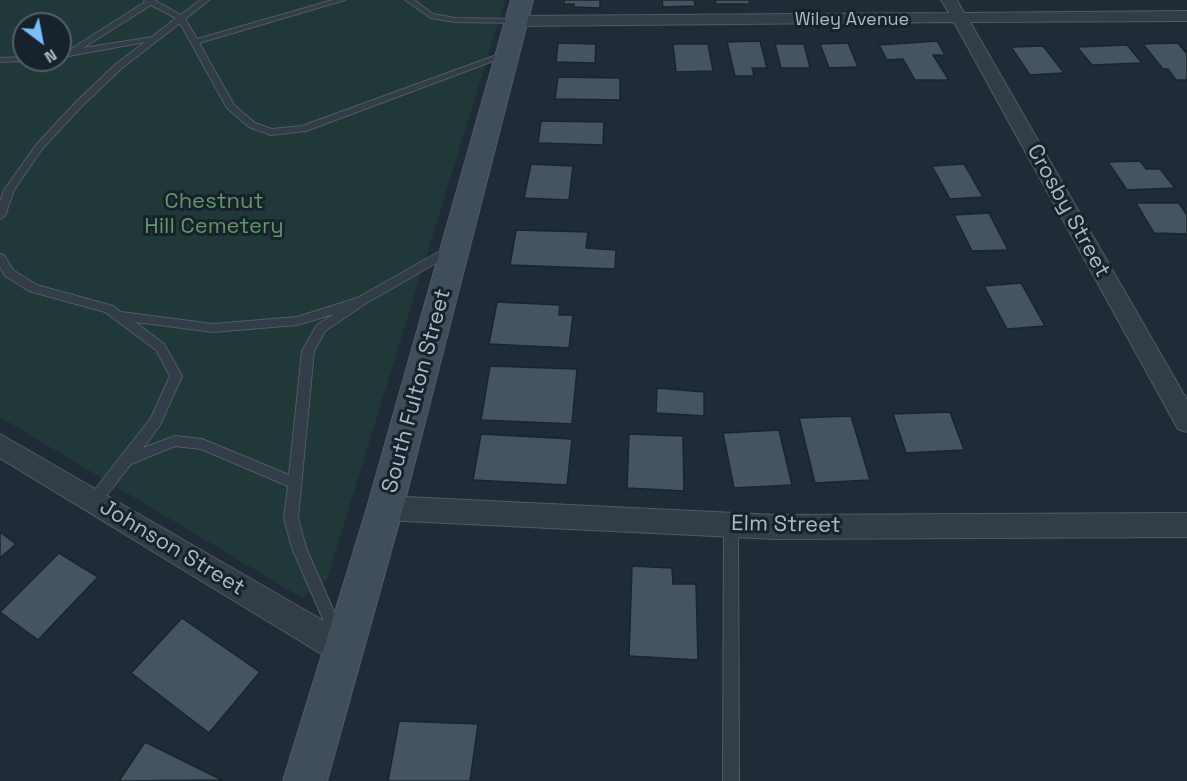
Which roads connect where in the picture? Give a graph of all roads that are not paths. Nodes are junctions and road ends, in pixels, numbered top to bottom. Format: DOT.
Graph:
graph roads {
  1 [pos="205,0"];
  2 [pos="341,0"];
  3 [pos="409,0"];
  4 [pos="949,0"];
  5 [pos="149,1"];
  6 [pos="519,11"];
  7 [pos="1187,16"];
  8 [pos="181,18"];
  9 [pos="960,20"];
  10 [pos="155,38"];
  11 [pos="195,42"];
  12 [pos="72,49"];
  13 [pos="72,53"];
  14 [pos="508,54"];
  15 [pos="0,216"];
  16 [pos="456,246"];
  17 [pos="0,258"];
  18 [pos="360,301"];
  19 [pos="119,316"];
  20 [pos="1187,422"];
  21 [pos="0,445"];
  22 [pos="126,459"];
  23 [pos="294,483"];
  24 [pos="94,501"];
  25 [pos="385,508"];
  26 [pos="731,524"];
  27 [pos="1187,525"];
  28 [pos="344,651"];
  29 [pos="305,781"];
  30 [pos="731,781"];
  1 -- 8 [label="lane"];
  2 -- 11 [label="lane"];
  3 -- 6 [label="lane"];
  4 -- 9 [label="street, Crosby Street"];
  5 -- 8 [label="lane"];
  5 -- 12 [label="lane"];
  6 -- 9 [label="street, Wiley Avenue"];
  6 -- 14 [label="street, South Fulton Street"];
  7 -- 9 [label="street, Wiley Avenue"];
  8 -- 10 [label="lane"];
  8 -- 11 [label="lane"];
  9 -- 20 [label="street, Crosby Street"];
  10 -- 13 [label="lane"];
  10 -- 15 [label="lane"];
  11 -- 14 [label="lane"];
  14 -- 16 [label="street, South Fulton Street"];
  16 -- 18 [label="lane"];
  16 -- 25 [label="street, South Fulton Street"];
  17 -- 19 [label="lane"];
  18 -- 19 [label="lane"];
  18 -- 23 [label="lane"];
  19 -- 22 [label="lane"];
  21 -- 24 [label="street, Johnson Street"];
  22 -- 23 [label="lane"];
  22 -- 24 [label="lane"];
  23 -- 28 [label="lane"];
  24 -- 28 [label="street, Johnson Street"];
  25 -- 26 [label="street, Elm Street"];
  25 -- 28 [label="street, South Fulton Street"];
  26 -- 27 [label="street, Elm Street"];
  26 -- 30 [label="lane"];
  28 -- 29 [label="street, South Fulton Street"];
}
